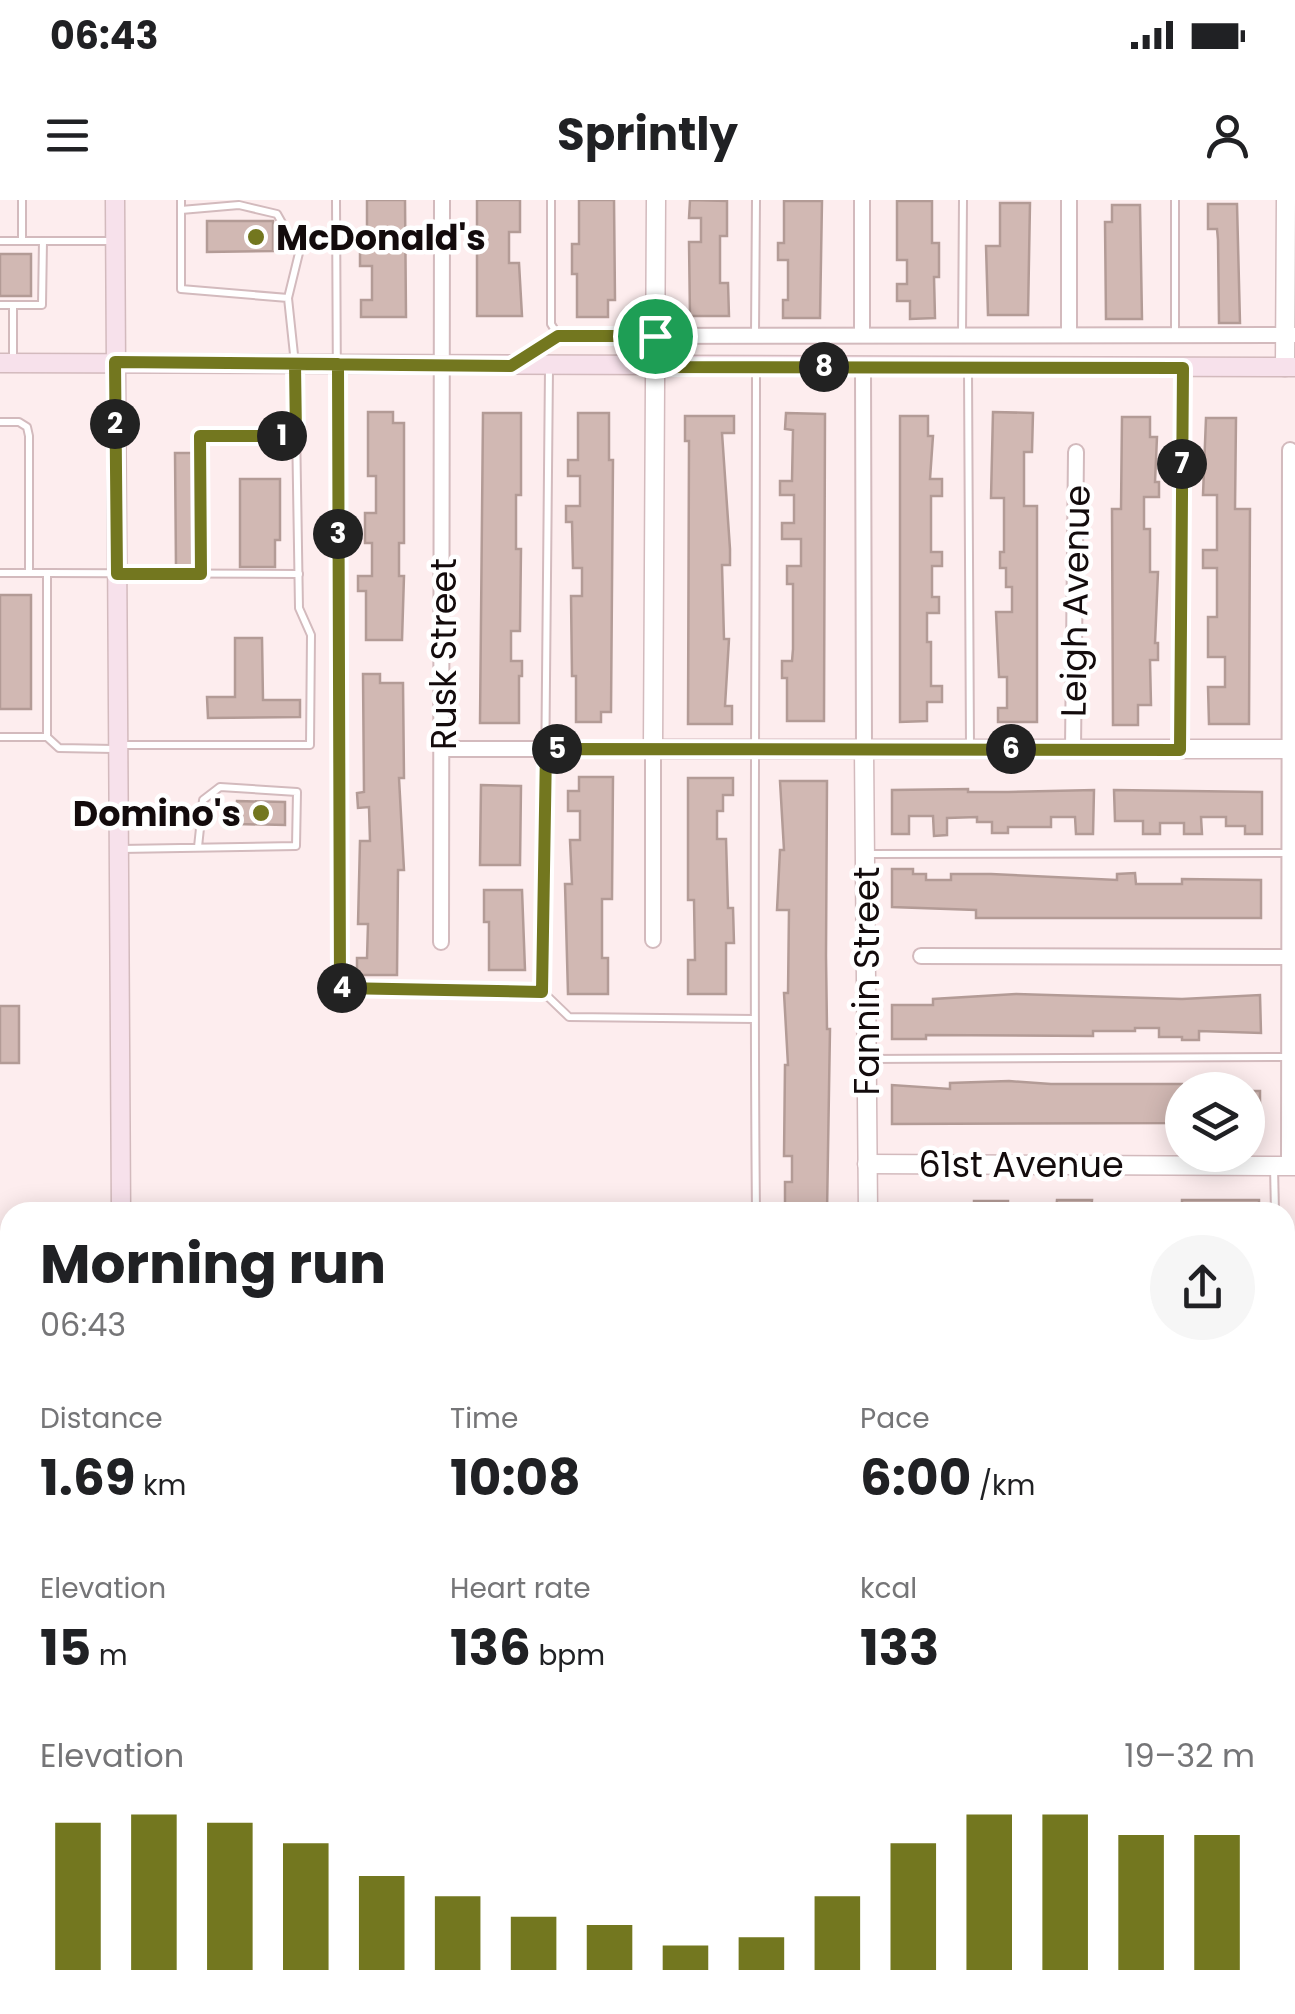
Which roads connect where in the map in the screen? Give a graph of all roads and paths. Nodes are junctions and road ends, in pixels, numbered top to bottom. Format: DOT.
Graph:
graph roads {
  1 [pos="22,200"];
  2 [pos="115,200"];
  3 [pos="180,200"];
  4 [pos="336,200"];
  5 [pos="442,200"];
  6 [pos="550,200"];
  7 [pos="656,200"];
  8 [pos="756,200"];
  9 [pos="862,200"];
  10 [pos="963,200"];
  11 [pos="1069,200"];
  12 [pos="1175,200"];
  13 [pos="1286,200"];
  14 [pos="181,210"];
  15 [pos="0,241"];
  16 [pos="22,241"];
  17 [pos="43,241"];
  18 [pos="115,241"];
  19 [pos="288,298"];
  20 [pos="0,305"];
  21 [pos="13,305"];
  22 [pos="756,335"];
  23 [pos="862,335"];
  24 [pos="962,335"];
  25 [pos="1069,335"];
  26 [pos="1175,335"];
  27 [pos="1290,335"];
  28 [pos="558,336"];
  29 [pos="655,336"];
  30 [pos="6,362"];
  31 [pos="115,362"];
  32 [pos="295,364"];
  33 [pos="338,364"];
  34 [pos="442,366"];
  35 [pos="511,366"];
  36 [pos="549,366"];
  37 [pos="655,367"];
  38 [pos="756,367"];
  39 [pos="863,367"];
  40 [pos="968,367"];
  41 [pos="1183,368"];
  42 [pos="1290,368"];
  43 [pos="0,422"];
  44 [pos="296,436"];
  45 [pos="1290,450"];
  46 [pos="1076,452"];
  47 [pos="0,573"];
  48 [pos="28,573"];
  49 [pos="47,573"];
  50 [pos="117,574"];
  51 [pos="201,574"];
  52 [pos="299,574"];
  53 [pos="48,736"];
  54 [pos="0,737"];
  55 [pos="119,747"];
  56 [pos="443,749"];
  57 [pos="546,749"];
  58 [pos="654,749"];
  59 [pos="757,749"];
  60 [pos="864,749"];
  61 [pos="970,749"];
  62 [pos="1073,750"];
  63 [pos="1180,750"];
  64 [pos="1292,750"];
  65 [pos="198,847"];
  66 [pos="120,849"];
  67 [pos="1292,853"];
  68 [pos="865,854"];
  69 [pos="652,940"];
  70 [pos="441,942"];
  71 [pos="921,956"];
  72 [pos="1292,957"];
  73 [pos="542,992"];
  74 [pos="754,1019"];
  75 [pos="1292,1057"];
  76 [pos="866,1059"];
  77 [pos="867,1164"];
  78 [pos="1286,1166"];
  79 [pos="121,1202"];
  80 [pos="756,1202"];
  81 [pos="868,1202"];
  82 [pos="1277,1202"];
  1 -- 16 [label="lane"];
  2 -- 18 [label="main road"];
  3 -- 14 [label="lane"];
  4 -- 33 [label="lane"];
  5 -- 34 [label="street, Rusk Street"];
  6 -- 28 [label="lane"];
  7 -- 29 [label="street"];
  8 -- 22 [label="lane"];
  9 -- 23 [label="street"];
  10 -- 24 [label="lane"];
  11 -- 25 [label="street"];
  12 -- 26 [label="lane"];
  13 -- 27 [label="street"];
  14 -- 19 [label="lane"];
  14 -- 19 [label="lane"];
  15 -- 16 [label="lane"];
  16 -- 17 [label="lane"];
  17 -- 18 [label="lane"];
  17 -- 21 [label="lane"];
  18 -- 31 [label="main road"];
  19 -- 32 [label="lane"];
  20 -- 21 [label="lane"];
  21 -- 30 [label="lane"];
  22 -- 23 [label="street"];
  22 -- 29 [label="street"];
  23 -- 24 [label="street"];
  24 -- 25 [label="street"];
  25 -- 26 [label="street"];
  26 -- 27 [label="street"];
  27 -- 42 [label="street"];
  28 -- 29 [label="street"];
  28 -- 35 [label="street"];
  29 -- 37 [label="street"];
  30 -- 31 [label="main road"];
  31 -- 32 [label="main road"];
  31 -- 50 [label="main road"];
  32 -- 33 [label="main road"];
  32 -- 44 [label="lane"];
  33 -- 34 [label="main road"];
  33 -- 73 [label="lane"];
  34 -- 35 [label="main road"];
  34 -- 56 [label="street, Rusk Street"];
  35 -- 36 [label="main road"];
  36 -- 37 [label="main road"];
  36 -- 57 [label="lane"];
  37 -- 38 [label="main road"];
  37 -- 58 [label="street"];
  38 -- 39 [label="main road"];
  38 -- 59 [label="lane"];
  39 -- 40 [label="main road"];
  39 -- 60 [label="street"];
  40 -- 41 [label="main road"];
  40 -- 61 [label="lane"];
  41 -- 42 [label="main road"];
  41 -- 63 [label="lane"];
  43 -- 48 [label="lane"];
  44 -- 51 [label="lane"];
  44 -- 52 [label="lane"];
  45 -- 64 [label="street"];
  46 -- 62 [label="street, Leigh Avenue"];
  47 -- 48 [label="lane"];
  48 -- 49 [label="lane"];
  49 -- 50 [label="lane"];
  49 -- 53 [label="lane"];
  50 -- 51 [label="lane"];
  50 -- 55 [label="main road"];
  51 -- 52 [label="lane"];
  52 -- 55 [label="lane"];
  53 -- 54 [label="lane"];
  53 -- 55 [label="lane"];
  55 -- 66 [label="main road"];
  56 -- 57 [label="street"];
  56 -- 70 [label="street, Rusk Street"];
  57 -- 58 [label="street"];
  57 -- 73 [label="lane"];
  58 -- 59 [label="street"];
  58 -- 69 [label="street"];
  59 -- 60 [label="street"];
  59 -- 74 [label="lane"];
  60 -- 61 [label="street"];
  60 -- 68 [label="street, Fannin Street"];
  61 -- 62 [label="street"];
  62 -- 63 [label="street"];
  63 -- 64 [label="street"];
  64 -- 67 [label="street"];
  65 -- 65 [label="lane"];
  65 -- 66 [label="lane"];
  66 -- 79 [label="main road"];
  67 -- 68 [label="lane"];
  67 -- 72 [label="street"];
  68 -- 76 [label="street, Fannin Street"];
  71 -- 72 [label="street"];
  72 -- 75 [label="street"];
  73 -- 74 [label="lane"];
  74 -- 80 [label="lane"];
  75 -- 76 [label="lane"];
  75 -- 78 [label="street"];
  76 -- 77 [label="street, Fannin Street"];
  77 -- 78 [label="street, 61st Avenue"];
  77 -- 81 [label="street, Fannin Street"];
  78 -- 82 [label="lane"];
}
